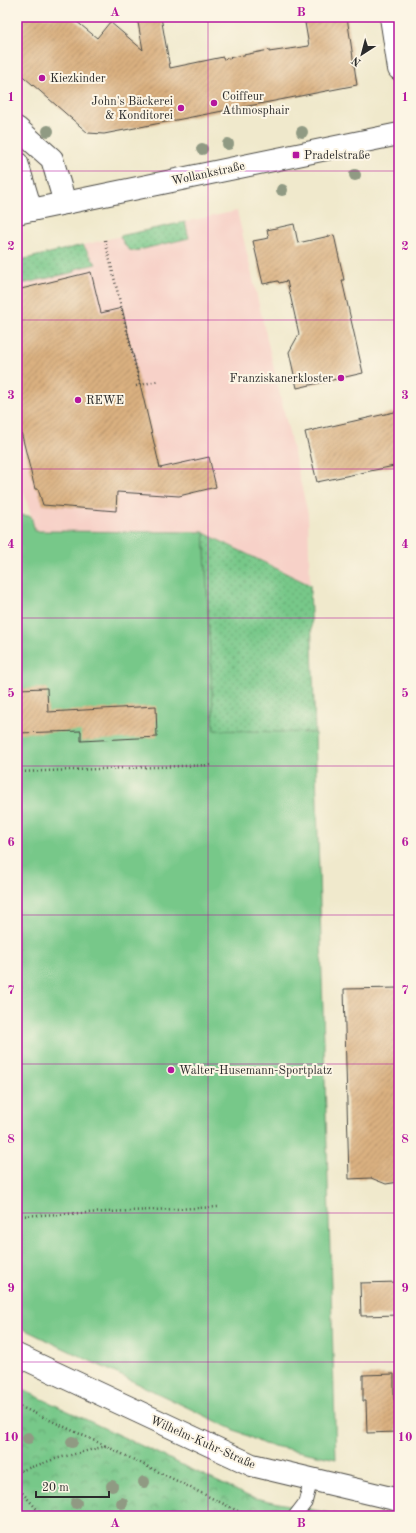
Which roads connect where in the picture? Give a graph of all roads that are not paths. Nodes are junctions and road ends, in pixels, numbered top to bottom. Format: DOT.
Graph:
graph roads {
  1 [pos="391,17"];
  2 [pos="399,69"];
  3 [pos="17,128"];
  4 [pos="399,134"];
  5 [pos="17,163"];
  6 [pos="65,203"];
  7 [pos="24,212"];
  8 [pos="17,1355"];
  9 [pos="311,1480"];
  10 [pos="399,1500"];
  11 [pos="295,1516"];
  1 -- 2 [label="street"];
  3 -- 6 [label="street"];
  4 -- 6 [label="street, Wollankstraße"];
  5 -- 7 [label="street"];
  6 -- 7 [label="street, Wollankstraße"];
  8 -- 9 [label="street, Wilhelm-Kuhr-Straße"];
  9 -- 10 [label="street, Wilhelm-Kuhr-Straße"];
  9 -- 11 [label="lane"];
}
